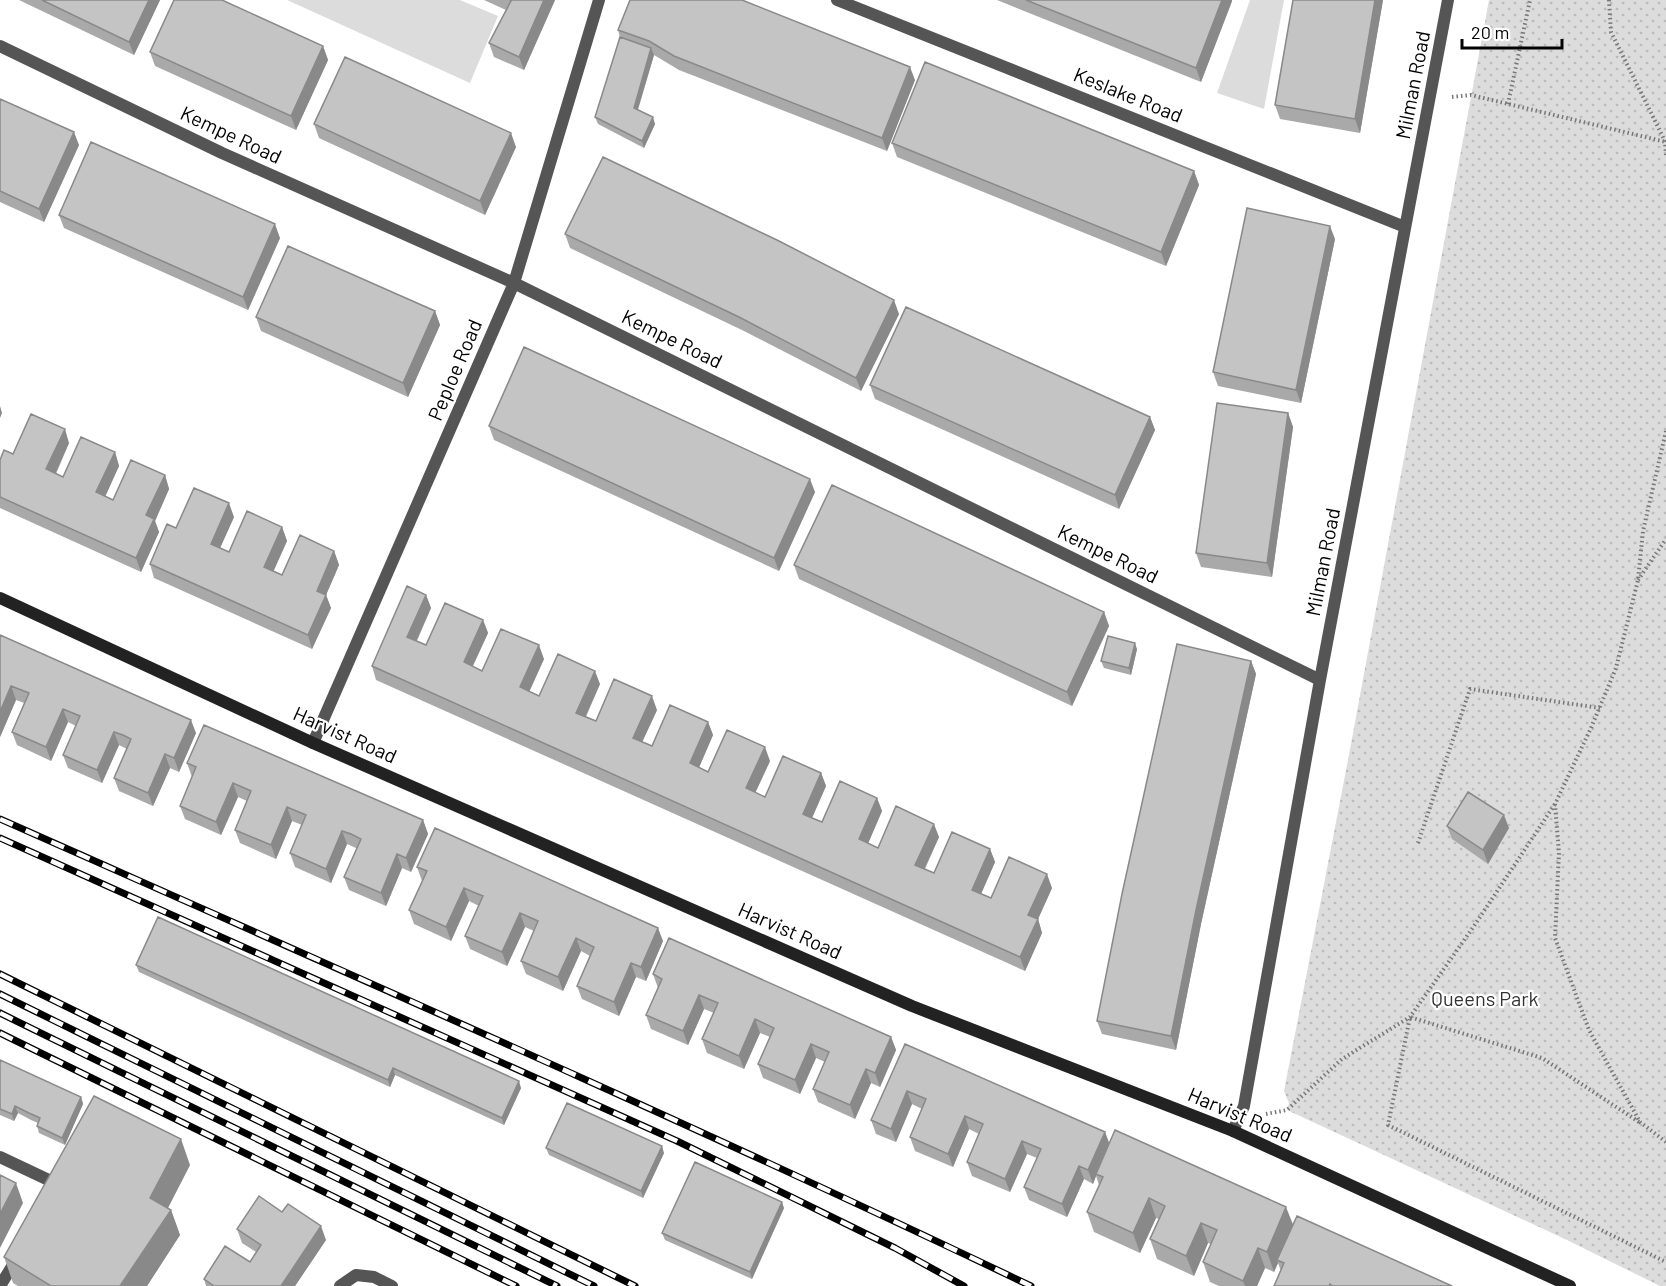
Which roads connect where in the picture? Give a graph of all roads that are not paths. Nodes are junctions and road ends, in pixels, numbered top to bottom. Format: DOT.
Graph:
graph roads {
  1 [pos="598,0"];
  2 [pos="837,0"];
  3 [pos="1448,0"];
  4 [pos="0,46"];
  5 [pos="1405,227"];
  6 [pos="514,283"];
  7 [pos="0,598"];
  8 [pos="1320,680"];
  9 [pos="313,743"];
  10 [pos="1233,1131"];
  11 [pos="0,1156"];
  12 [pos="45,1203"];
  13 [pos="19,1254"];
  14 [pos="0,1286"];
  15 [pos="340,1286"];
  16 [pos="392,1286"];
  17 [pos="1570,1286"];
  1 -- 6 [label="street, Peploe Road"];
  2 -- 5 [label="street, Keslake Road"];
  3 -- 5 [label="street, Milman Road"];
  4 -- 6 [label="street, Kempe Road"];
  5 -- 8 [label="street, Milman Road"];
  6 -- 8 [label="street, Kempe Road"];
  6 -- 9 [label="street, Peploe Road"];
  7 -- 9 [label="main road, Harvist Road"];
  8 -- 10 [label="street, Milman Road"];
  9 -- 10 [label="main road, Harvist Road"];
  10 -- 17 [label="main road, Harvist Road"];
  11 -- 12 [label="street"];
  13 -- 14 [label="street"];
  15 -- 16 [label="street"];
}
